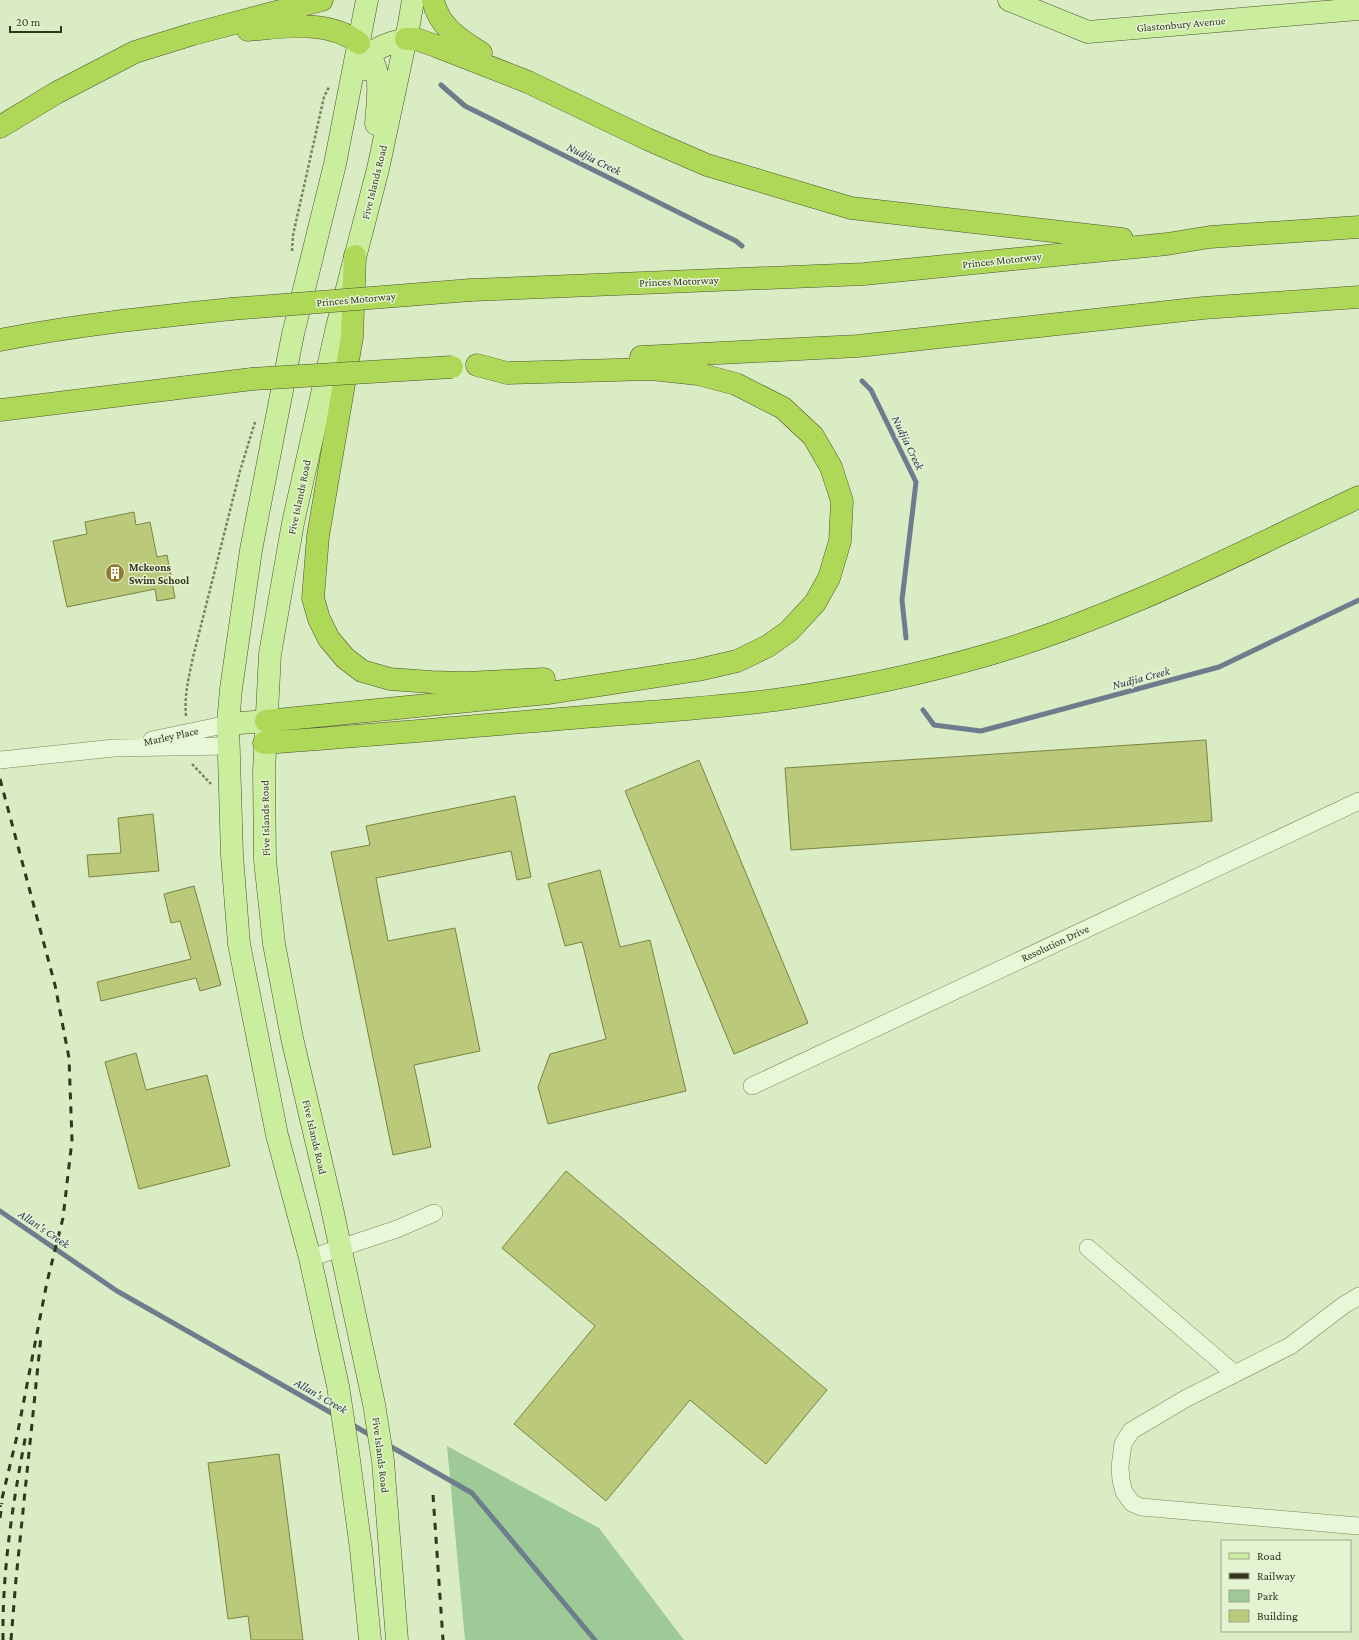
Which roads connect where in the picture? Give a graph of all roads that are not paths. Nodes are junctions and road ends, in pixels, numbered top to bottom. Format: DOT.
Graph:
graph roads {
  1 [pos="322,0"];
  2 [pos="367,0"];
  3 [pos="413,0"];
  4 [pos="433,0"];
  5 [pos="1009,0"];
  6 [pos="1359,9"];
  7 [pos="192,34"];
  8 [pos="406,39"];
  9 [pos="365,49"];
  10 [pos="528,82"];
  11 [pos="0,127"];
  12 [pos="368,205"];
  13 [pos="1359,227"];
  14 [pos="1167,244"];
  15 [pos="355,256"];
  16 [pos="1359,297"];
  17 [pos="0,340"];
  18 [pos="477,365"];
  19 [pos="0,410"];
  20 [pos="1359,497"];
  21 [pos="600,684"];
  22 [pos="266,721"];
  23 [pos="228,724"];
  24 [pos="264,743"];
  25 [pos="229,746"];
  26 [pos="114,748"];
  27 [pos="0,760"];
  28 [pos="1359,801"];
  29 [pos="752,1086"];
  30 [pos="434,1214"];
  31 [pos="341,1248"];
  32 [pos="1088,1248"];
  33 [pos="310,1258"];
  34 [pos="1359,1296"];
  35 [pos="1235,1374"];
  36 [pos="1359,1526"];
  37 [pos="370,1640"];
  38 [pos="397,1640"];
  1 -- 7 [label="highway"];
  2 -- 9 [label="main road"];
  3 -- 8 [label="main road, Five Islands Road"];
  4 -- 10 [label="highway"];
  5 -- 6 [label="main road, Glastonbury Avenue"];
  7 -- 9 [label="highway"];
  7 -- 11 [label="highway"];
  8 -- 9 [label="main road"];
  8 -- 10 [label="highway"];
  8 -- 12 [label="main road, Five Islands Road"];
  9 -- 12 [label="main road"];
  9 -- 23 [label="main road"];
  10 -- 14 [label="highway"];
  12 -- 15 [label="main road, Five Islands Road"];
  13 -- 14 [label="highway, Princes Motorway"];
  14 -- 17 [label="highway, Princes Motorway, bridge"];
  15 -- 21 [label="highway"];
  15 -- 22 [label="main road, Five Islands Road"];
  16 -- 18 [label="highway"];
  18 -- 19 [label="highway, bridge"];
  18 -- 21 [label="highway"];
  20 -- 24 [label="highway"];
  21 -- 22 [label="highway"];
  22 -- 23 [label="main road"];
  22 -- 24 [label="main road, Five Islands Road"];
  23 -- 25 [label="main road"];
  23 -- 26 [label="street, Marley Place"];
  24 -- 25 [label="main road"];
  24 -- 31 [label="main road, Five Islands Road"];
  25 -- 26 [label="street, Marley Place"];
  25 -- 33 [label="main road"];
  26 -- 27 [label="street, Marley Place"];
  28 -- 29 [label="street, Resolution Drive"];
  30 -- 31 [label="street"];
  31 -- 33 [label="street"];
  31 -- 38 [label="main road, Five Islands Road"];
  32 -- 35 [label="street"];
  33 -- 37 [label="main road"];
  34 -- 35 [label="street"];
  35 -- 36 [label="street"];
}
